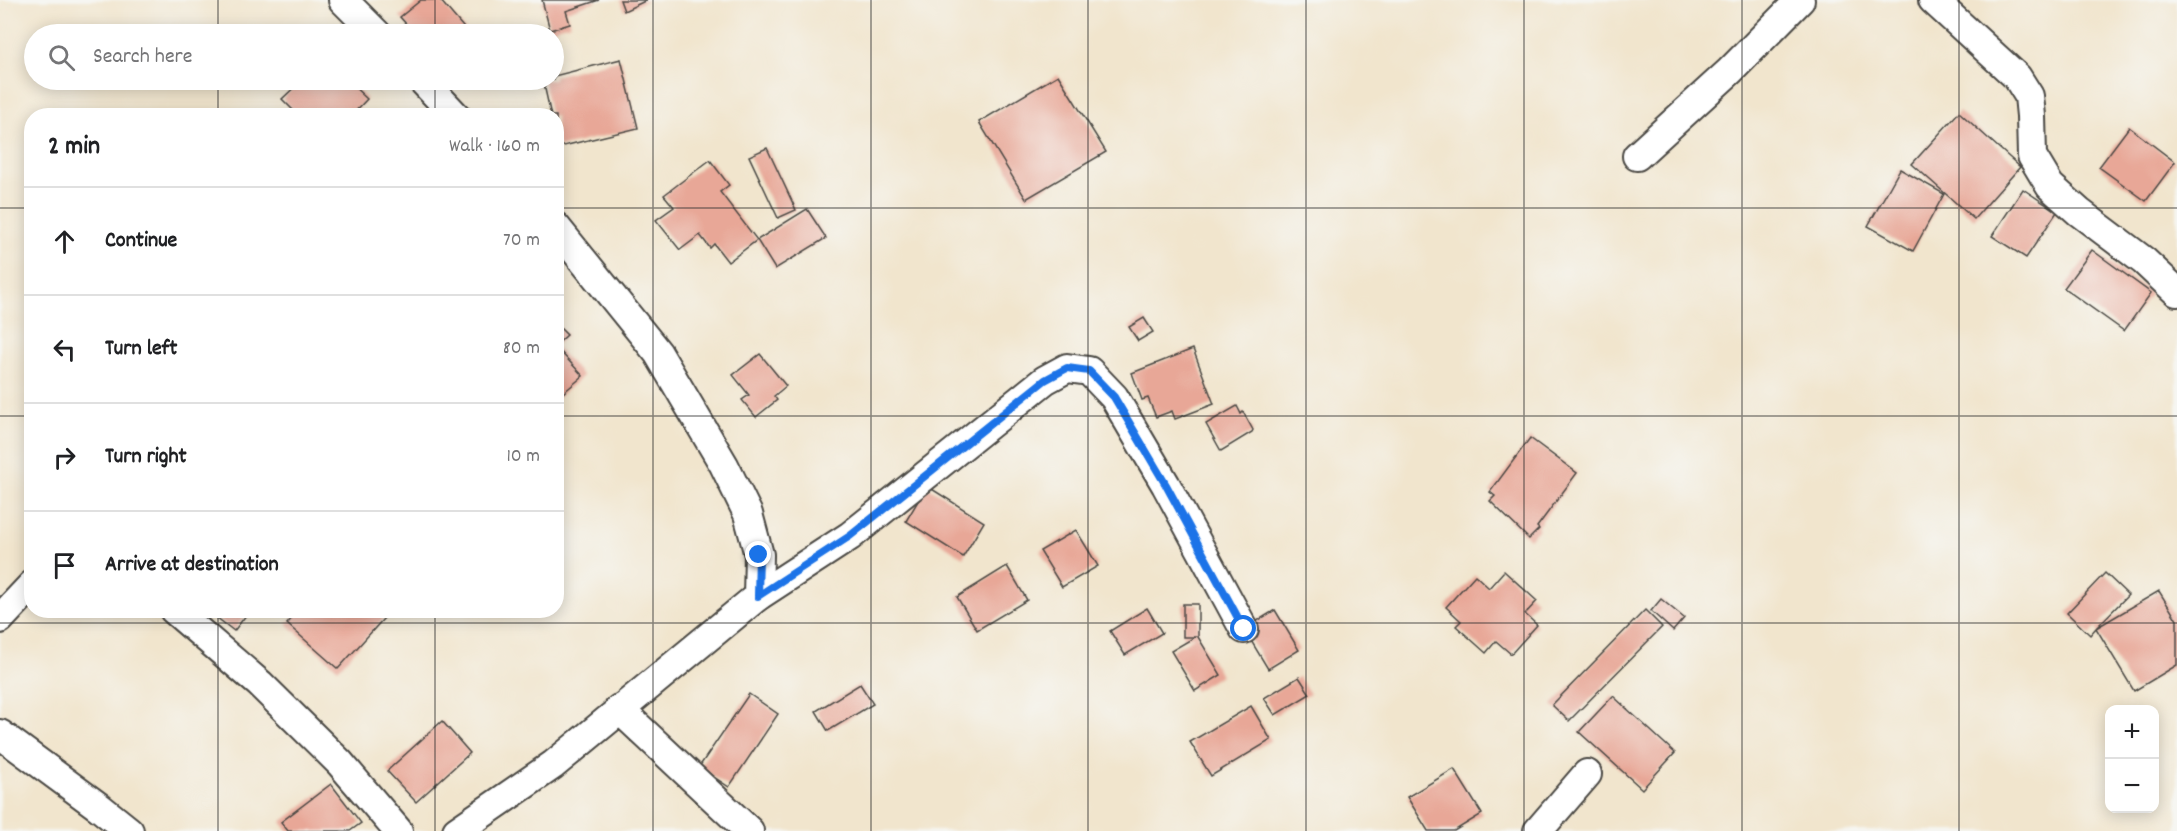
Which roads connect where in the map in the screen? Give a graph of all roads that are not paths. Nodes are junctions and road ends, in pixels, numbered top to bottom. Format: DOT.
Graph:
graph roads {
  1 [pos="343,0"];
  2 [pos="1800,0"];
  3 [pos="1933,0"];
  4 [pos="1965,0"];
  5 [pos="367,24"];
  6 [pos="1989,51"];
  7 [pos="431,90"];
  8 [pos="448,108"];
  9 [pos="1637,156"];
  10 [pos="564,237"];
  11 [pos="2177,292"];
  12 [pos="24,594"];
  13 [pos="758,596"];
  14 [pos="183,618"];
  15 [pos="0,619"];
  16 [pos="1244,629"];
  17 [pos="619,709"];
  18 [pos="0,734"];
  19 [pos="1587,774"];
  20 [pos="129,831"];
  21 [pos="398,831"];
  22 [pos="457,831"];
  23 [pos="749,831"];
  24 [pos="1538,831"];
  1 -- 5 [label="street"];
  2 -- 9 [label="street"];
  3 -- 6 [label="street"];
  4 -- 6 [label="street"];
  6 -- 11 [label="street"];
  7 -- 8 [label="street"];
  10 -- 13 [label="street"];
  12 -- 15 [label="street"];
  13 -- 16 [label="street"];
  13 -- 17 [label="street"];
  14 -- 21 [label="street"];
  17 -- 22 [label="street"];
  17 -- 23 [label="street"];
  18 -- 20 [label="street"];
  19 -- 24 [label="street"];
}
